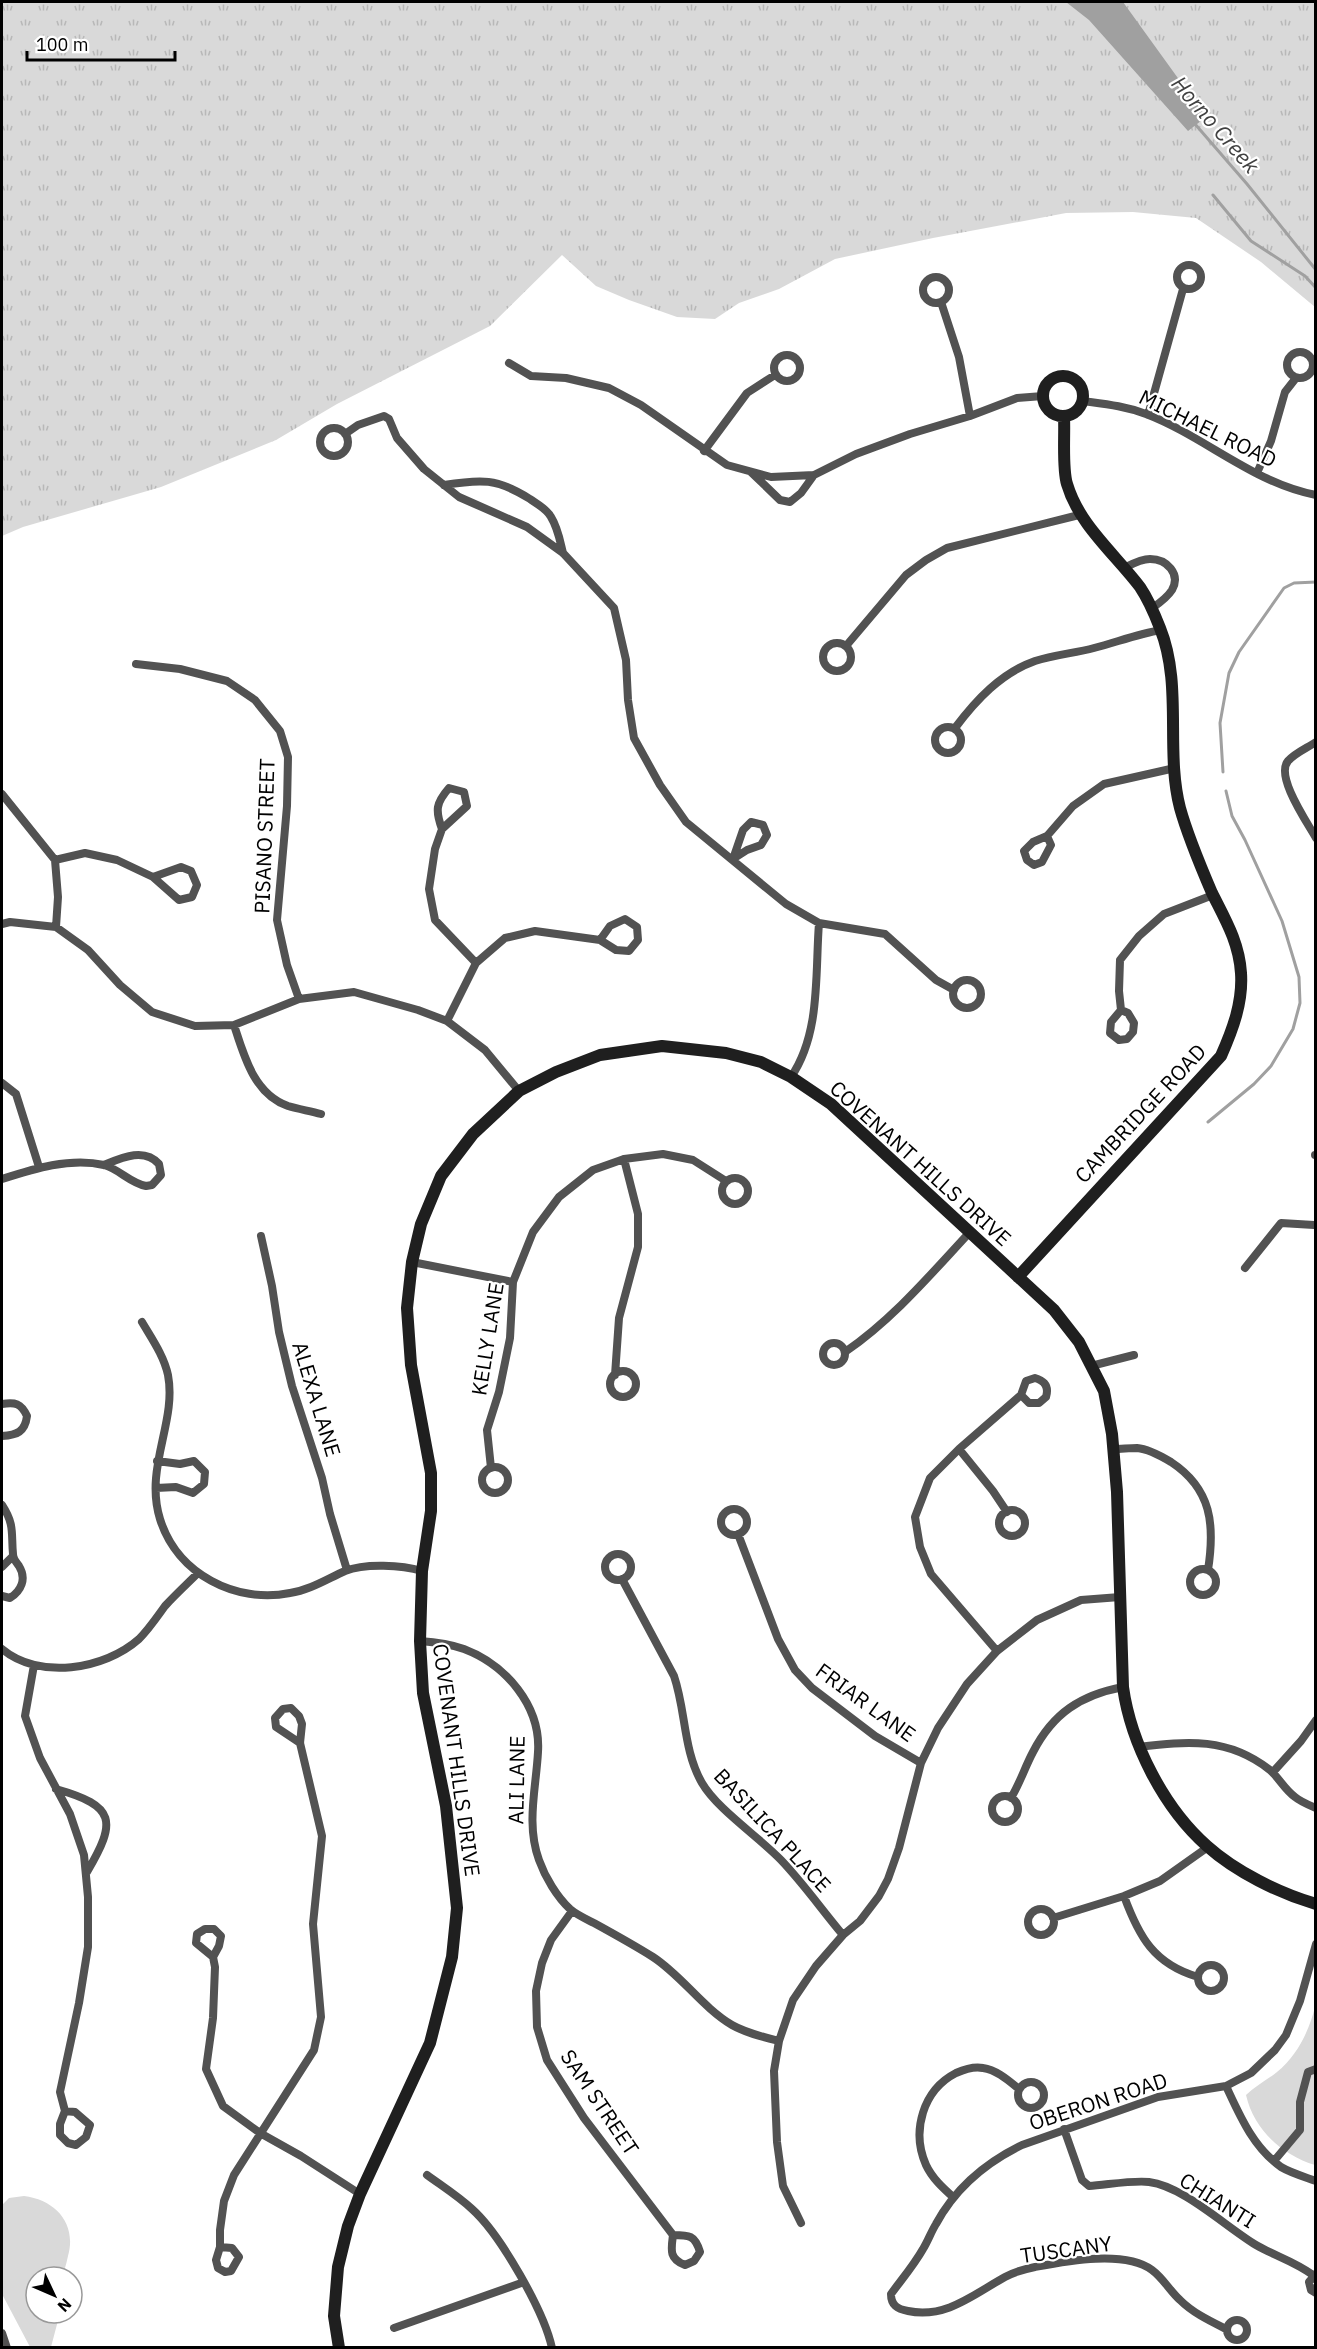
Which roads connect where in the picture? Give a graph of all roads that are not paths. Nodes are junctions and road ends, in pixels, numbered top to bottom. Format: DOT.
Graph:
graph roads {
  1 [pos="1183,289"];
  2 [pos="941,302"];
  3 [pos="509,363"];
  4 [pos="776,375"];
  5 [pos="1296,378"];
  6 [pos="1043,396"];
  7 [pos="1083,401"];
  8 [pos="1148,415"];
  9 [pos="970,416"];
  10 [pos="1064,417"];
  11 [pos="345,434"];
  12 [pos="704,451"];
  13 [pos="751,472"];
  14 [pos="1257,473"];
  15 [pos="814,475"];
  16 [pos="444,485"];
  17 [pos="1316,495"];
  18 [pos="1080,515"];
  19 [pos="563,553"];
  20 [pos="1124,568"];
  21 [pos="1151,609"];
  22 [pos="1161,630"];
  23 [pos="846,646"];
  24 [pos="136,664"];
  25 [pos="955,728"];
  26 [pos="1316,742"];
  27 [pos="1175,768"];
  28 [pos="2,794"];
  29 [pos="442,829"];
  30 [pos="1047,836"];
  31 [pos="1316,838"];
  32 [pos="734,859"];
  33 [pos="55,860"];
  34 [pos="153,878"];
  35 [pos="1213,895"];
  36 [pos="819,923"];
  37 [pos="2,924"];
  38 [pos="56,927"];
  39 [pos="600,940"];
  40 [pos="476,963"];
  41 [pos="954,990"];
  42 [pos="299,999"];
  43 [pos="1121,1010"];
  44 [pos="447,1021"];
  45 [pos="234,1025"];
  46 [pos="792,1077"];
  47 [pos="2,1083"];
  48 [pos="519,1090"];
  49 [pos="321,1114"];
  50 [pos="624,1159"];
  51 [pos="104,1165"];
  52 [pos="39,1167"];
  53 [pos="2,1179"];
  54 [pos="726,1181"];
  55 [pos="1315,1225"];
  56 [pos="970,1232"];
  57 [pos="261,1236"];
  58 [pos="412,1262"];
  59 [pos="1245,1268"];
  60 [pos="1017,1276"];
  61 [pos="513,1282"];
  62 [pos="142,1322"];
  63 [pos="845,1352"];
  64 [pos="1134,1355"];
  65 [pos="1091,1366"];
  66 [pos="615,1375"];
  67 [pos="1021,1395"];
  68 [pos="2,1404"];
  69 [pos="2,1436"];
  70 [pos="958,1449"];
  71 [pos="1113,1449"];
  72 [pos="157,1461"];
  73 [pos="491,1468"];
  74 [pos="156,1488"];
  75 [pos="2,1505"];
  76 [pos="1007,1512"];
  77 [pos="738,1534"];
  78 [pos="12,1557"];
  79 [pos="2,1567"];
  80 [pos="347,1570"];
  81 [pos="1208,1570"];
  82 [pos="422,1571"];
  83 [pos="198,1573"];
  84 [pos="622,1579"];
  85 [pos="2,1596"];
  86 [pos="1120,1597"];
  87 [pos="420,1641"];
  88 [pos="2,1649"];
  89 [pos="997,1651"];
  90 [pos="34,1665"];
  91 [pos="1123,1687"];
  92 [pos="1316,1720"];
  93 [pos="300,1743"];
  94 [pos="1138,1746"];
  95 [pos="921,1762"];
  96 [pos="1273,1772"];
  97 [pos="56,1789"];
  98 [pos="1011,1798"];
  99 [pos="1316,1808"];
  100 [pos="1208,1847"];
  101 [pos="86,1872"];
  102 [pos="1124,1896"];
  103 [pos="1316,1904"];
  104 [pos="572,1911"];
  105 [pos="1053,1918"];
  106 [pos="843,1935"];
  107 [pos="1316,1944"];
  108 [pos="213,1957"];
  109 [pos="1198,1977"];
  110 [pos="779,2041"];
  111 [pos="1316,2069"];
  112 [pos="1226,2086"];
  113 [pos="1019,2089"];
  114 [pos="64,2111"];
  115 [pos="1064,2129"];
  116 [pos="260,2133"];
  117 [pos="1274,2161"];
  118 [pos="427,2175"];
  119 [pos="1316,2181"];
  120 [pos="360,2194"];
  121 [pos="953,2197"];
  122 [pos="801,2223"];
  123 [pos="673,2235"];
  124 [pos="220,2247"];
  125 [pos="1314,2274"];
  126 [pos="524,2282"];
  127 [pos="1316,2293"];
  128 [pos="896,2307"];
  129 [pos="394,2328"];
  130 [pos="1226,2329"];
  131 [pos="2,2333"];
  132 [pos="7,2348"];
  133 [pos="339,2348"];
  134 [pos="552,2348"];
  1 -- 8 [label="street"];
  2 -- 9 [label="street"];
  3 -- 12 [label="street"];
  4 -- 12 [label="street"];
  5 -- 14 [label="street"];
  6 -- 7 [label="street"];
  6 -- 9 [label="street"];
  6 -- 10 [label="street"];
  7 -- 8 [label="street, MICHAEL ROAD"];
  7 -- 10 [label="street"];
  8 -- 14 [label="street, MICHAEL ROAD"];
  9 -- 15 [label="street"];
  10 -- 18 [label="street, CAMBRIDGE ROAD"];
  11 -- 16 [label="street"];
  12 -- 13 [label="street"];
  13 -- 15 [label="street"];
  13 -- 15 [label="street"];
  14 -- 17 [label="street, MICHAEL ROAD"];
  16 -- 19 [label="street"];
  16 -- 19 [label="street"];
  18 -- 20 [label="street, CAMBRIDGE ROAD"];
  18 -- 23 [label="street"];
  19 -- 32 [label="street"];
  20 -- 21 [label="street, CAMBRIDGE ROAD"];
  20 -- 21 [label="street"];
  21 -- 22 [label="street, CAMBRIDGE ROAD"];
  22 -- 25 [label="street"];
  22 -- 27 [label="street, CAMBRIDGE ROAD"];
  24 -- 42 [label="street, PISANO STREET"];
  26 -- 31 [label="street"];
  27 -- 30 [label="street"];
  27 -- 35 [label="street, CAMBRIDGE ROAD"];
  28 -- 33 [label="street"];
  29 -- 29 [label="street"];
  29 -- 40 [label="street"];
  32 -- 32 [label="street"];
  32 -- 36 [label="street"];
  33 -- 34 [label="street"];
  33 -- 38 [label="street"];
  34 -- 34 [label="street"];
  35 -- 43 [label="street"];
  35 -- 60 [label="street, CAMBRIDGE ROAD"];
  36 -- 41 [label="street"];
  36 -- 46 [label="street"];
  37 -- 38 [label="street"];
  38 -- 45 [label="street"];
  39 -- 39 [label="street"];
  39 -- 40 [label="street"];
  40 -- 44 [label="street"];
  42 -- 44 [label="street"];
  42 -- 45 [label="street"];
  44 -- 48 [label="street"];
  45 -- 49 [label="street"];
  46 -- 48 [label="street, COVENANT HILLS DRIVE"];
  46 -- 56 [label="street, COVENANT HILLS DRIVE"];
  47 -- 52 [label="street"];
  48 -- 58 [label="street, COVENANT HILLS DRIVE"];
  50 -- 54 [label="street, KELLY LANE"];
  50 -- 61 [label="street, KELLY LANE"];
  50 -- 66 [label="street"];
  51 -- 51 [label="street"];
  51 -- 52 [label="street"];
  52 -- 53 [label="street"];
  55 -- 59 [label="street"];
  56 -- 60 [label="street, COVENANT HILLS DRIVE"];
  56 -- 63 [label="street"];
  57 -- 80 [label="street, ALEXA LANE"];
  58 -- 61 [label="street"];
  58 -- 82 [label="street, COVENANT HILLS DRIVE"];
  60 -- 65 [label="street, COVENANT HILLS DRIVE"];
  61 -- 73 [label="street, KELLY LANE"];
  62 -- 72 [label="street"];
  64 -- 65 [label="street"];
  65 -- 71 [label="street, COVENANT HILLS DRIVE"];
  67 -- 70 [label="street"];
  68 -- 69 [label="street"];
  70 -- 76 [label="street"];
  70 -- 89 [label="street"];
  71 -- 81 [label="street"];
  71 -- 86 [label="street, COVENANT HILLS DRIVE"];
  72 -- 74 [label="street"];
  72 -- 74 [label="street"];
  74 -- 83 [label="street"];
  75 -- 78 [label="street"];
  77 -- 95 [label="street, FRIAR LANE"];
  78 -- 79 [label="street"];
  78 -- 85 [label="street"];
  80 -- 82 [label="street"];
  80 -- 83 [label="street"];
  82 -- 87 [label="street, COVENANT HILLS DRIVE"];
  83 -- 90 [label="street"];
  84 -- 106 [label="street, BASILICA PLACE"];
  86 -- 89 [label="street"];
  86 -- 91 [label="street, COVENANT HILLS DRIVE"];
  87 -- 104 [label="street, ALI LANE"];
  87 -- 120 [label="street, COVENANT HILLS DRIVE"];
  88 -- 90 [label="street"];
  89 -- 95 [label="street"];
  90 -- 97 [label="street"];
  91 -- 94 [label="street, COVENANT HILLS DRIVE"];
  91 -- 98 [label="street"];
  92 -- 96 [label="street"];
  93 -- 116 [label="street"];
  94 -- 96 [label="street"];
  94 -- 100 [label="street, COVENANT HILLS DRIVE"];
  95 -- 106 [label="street"];
  96 -- 99 [label="street"];
  97 -- 101 [label="street"];
  97 -- 101 [label="street"];
  100 -- 102 [label="street"];
  100 -- 103 [label="street, COVENANT HILLS DRIVE"];
  101 -- 114 [label="street"];
  102 -- 105 [label="street"];
  102 -- 109 [label="street"];
  104 -- 110 [label="street, ALI LANE"];
  104 -- 123 [label="street, SAM STREET"];
  106 -- 110 [label="street"];
  107 -- 112 [label="street, OBERON ROAD"];
  108 -- 116 [label="street"];
  110 -- 122 [label="street"];
  111 -- 117 [label="street"];
  112 -- 115 [label="street, OBERON ROAD"];
  112 -- 117 [label="street"];
  113 -- 121 [label="street"];
  115 -- 121 [label="street, OBERON ROAD"];
  115 -- 125 [label="street, CHIANTI"];
  116 -- 120 [label="street"];
  116 -- 124 [label="street"];
  117 -- 119 [label="street"];
  118 -- 126 [label="street"];
  120 -- 133 [label="street, COVENANT HILLS DRIVE"];
  121 -- 128 [label="street, OBERON ROAD"];
  125 -- 127 [label="street, CHIANTI"];
  126 -- 129 [label="street"];
  126 -- 134 [label="street"];
  128 -- 130 [label="street, TUSCANY"];
  131 -- 132 [label="street"];
}
